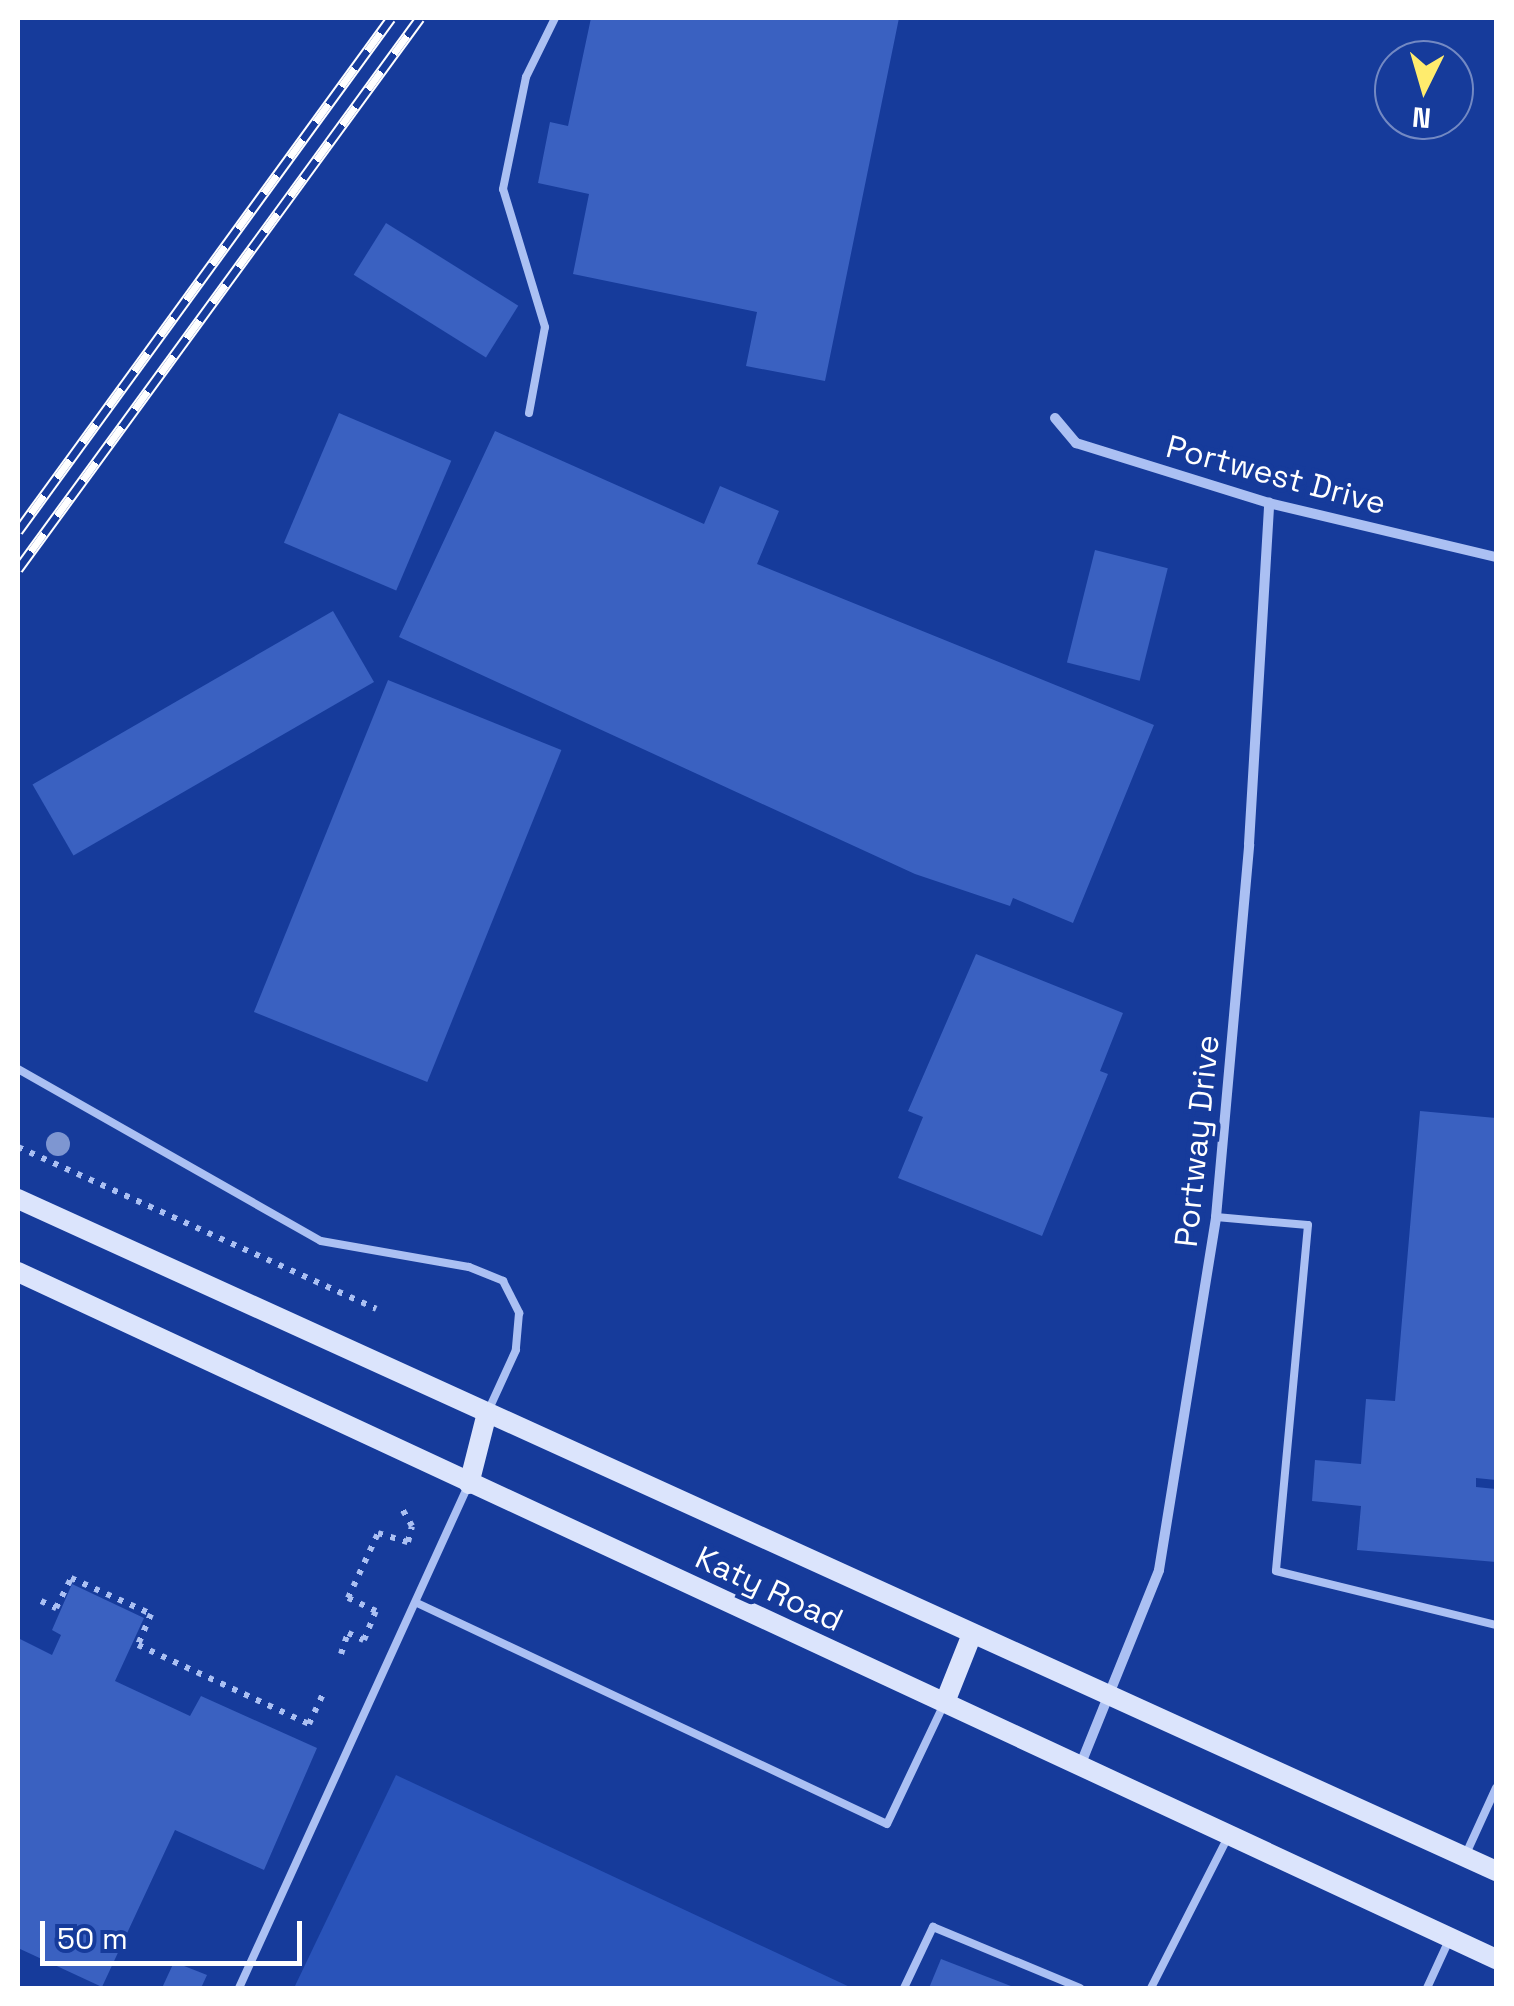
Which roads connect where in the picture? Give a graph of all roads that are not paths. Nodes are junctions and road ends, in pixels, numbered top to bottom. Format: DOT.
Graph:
graph roads {
  1 [pos="555,18"];
  2 [pos="530,413"];
  3 [pos="1055,418"];
  4 [pos="1269,503"];
  5 [pos="1496,557"];
  6 [pos="18,1069"];
  7 [pos="18,1198"];
  8 [pos="1216,1217"];
  9 [pos="18,1272"];
  10 [pos="487,1413"];
  11 [pos="469,1484"];
  12 [pos="417,1603"];
  13 [pos="1496,1625"];
  14 [pos="972,1634"];
  15 [pos="1110,1698"];
  16 [pos="944,1702"];
  17 [pos="1080,1766"];
  18 [pos="1496,1788"];
  19 [pos="1229,1834"];
  20 [pos="1464,1856"];
  21 [pos="1496,1871"];
  22 [pos="1450,1937"];
  23 [pos="1496,1959"];
  24 [pos="238,1988"];
  25 [pos="904,1988"];
  26 [pos="1080,1988"];
  27 [pos="1151,1988"];
  28 [pos="1427,1988"];
  1 -- 2 [label="lane"];
  3 -- 4 [label="street, Portwest Drive"];
  4 -- 5 [label="street, Portwest Drive"];
  4 -- 8 [label="street, Portway Drive"];
  6 -- 10 [label="lane"];
  7 -- 10 [label="main road, Katy Road"];
  8 -- 13 [label="lane"];
  8 -- 15 [label="street, Portway Drive"];
  9 -- 11 [label="main road, Katy Road"];
  10 -- 11 [label="main road"];
  10 -- 14 [label="main road, Katy Road"];
  11 -- 12 [label="lane"];
  11 -- 16 [label="main road, Katy Road"];
  12 -- 16 [label="lane"];
  12 -- 24 [label="lane"];
  14 -- 15 [label="main road, Katy Road"];
  14 -- 16 [label="main road"];
  15 -- 17 [label="street, Portway Drive"];
  15 -- 20 [label="main road, Katy Road"];
  16 -- 17 [label="main road, Katy Road"];
  17 -- 19 [label="main road, Katy Road"];
  18 -- 20 [label="lane"];
  19 -- 22 [label="main road, Katy Road"];
  19 -- 27 [label="lane"];
  20 -- 21 [label="main road, Katy Road"];
  22 -- 23 [label="main road, Katy Road"];
  22 -- 28 [label="lane"];
  25 -- 26 [label="lane"];
}
